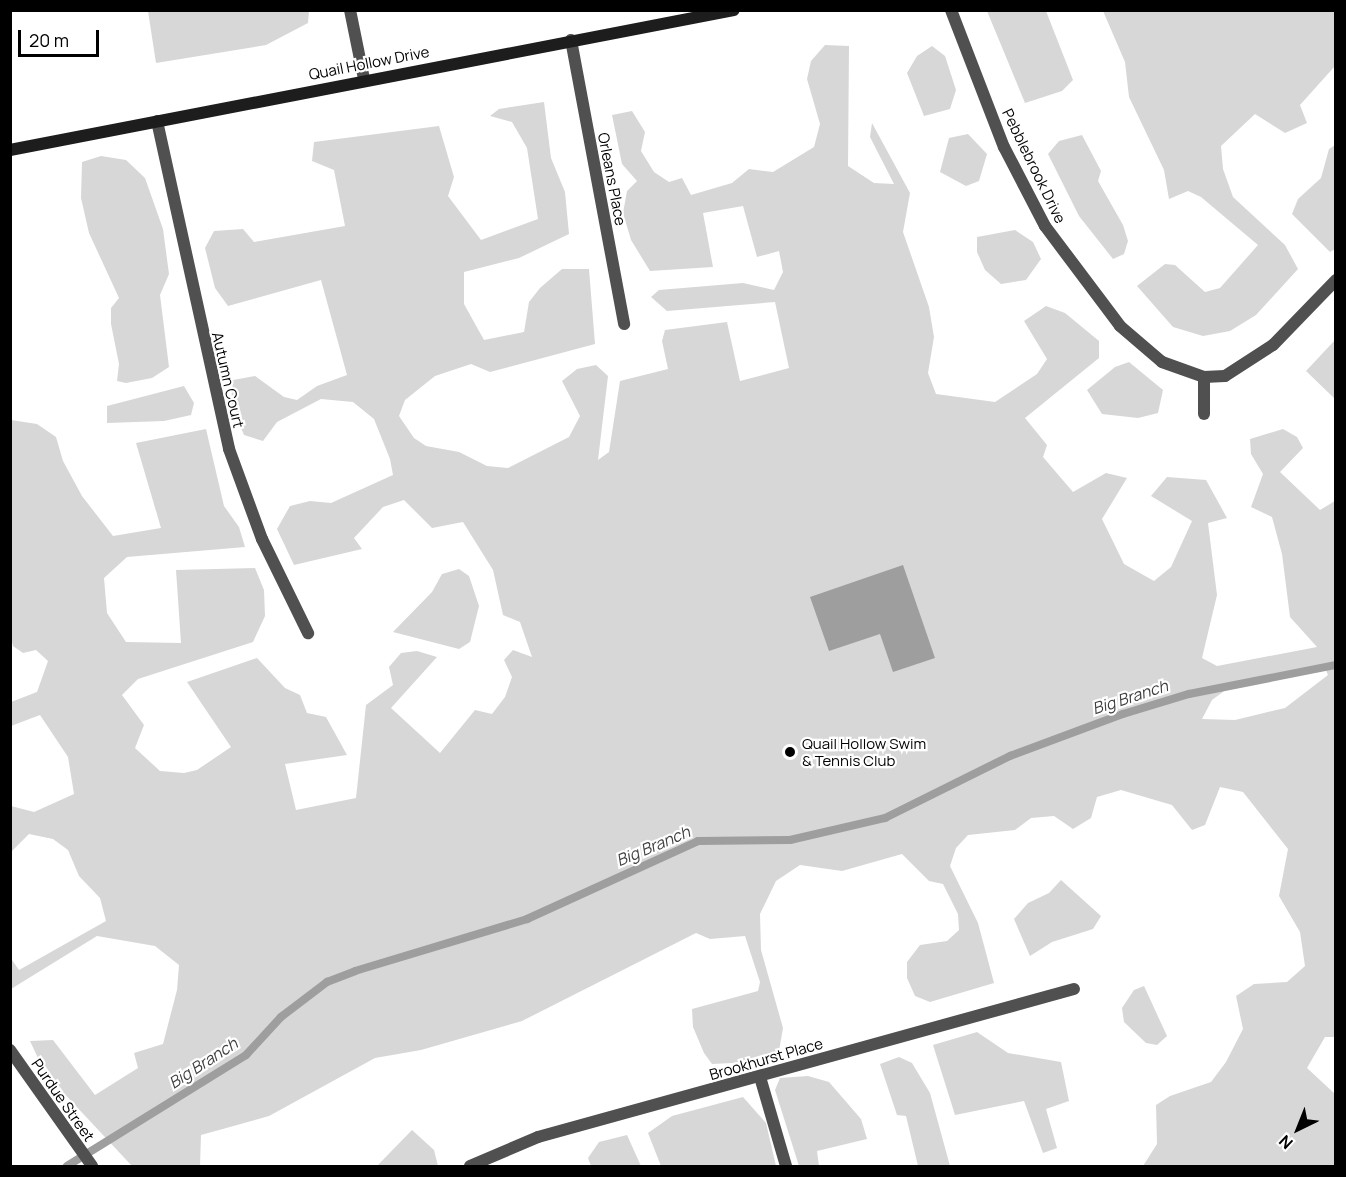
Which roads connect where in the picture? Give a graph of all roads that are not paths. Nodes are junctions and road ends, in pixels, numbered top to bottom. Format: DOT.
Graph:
graph roads {
  1 [pos="350,10"];
  2 [pos="734,10"];
  3 [pos="951,10"];
  4 [pos="571,40"];
  5 [pos="364,79"];
  6 [pos="157,121"];
  7 [pos="10,150"];
  8 [pos="1335,280"];
  9 [pos="624,324"];
  10 [pos="1204,376"];
  11 [pos="1204,414"];
  12 [pos="308,633"];
  13 [pos="1074,989"];
  14 [pos="10,1050"];
  15 [pos="760,1077"];
  16 [pos="92,1167"];
  17 [pos="470,1167"];
  18 [pos="786,1167"];
  1 -- 5 [label="street"];
  2 -- 4 [label="street, Quail Hollow Drive"];
  3 -- 10 [label="street, Pebblebrook Drive"];
  4 -- 5 [label="street, Quail Hollow Drive"];
  4 -- 9 [label="street, Orleans Place"];
  5 -- 6 [label="street, Quail Hollow Drive"];
  6 -- 7 [label="street, Quail Hollow Drive"];
  6 -- 12 [label="street, Autumn Court"];
  8 -- 10 [label="street, Pebblebrook Drive"];
  10 -- 11 [label="street"];
  13 -- 15 [label="street, Brookhurst Place"];
  14 -- 16 [label="street, Purdue Street"];
  15 -- 17 [label="street, Brookhurst Place"];
  15 -- 18 [label="street"];
}
